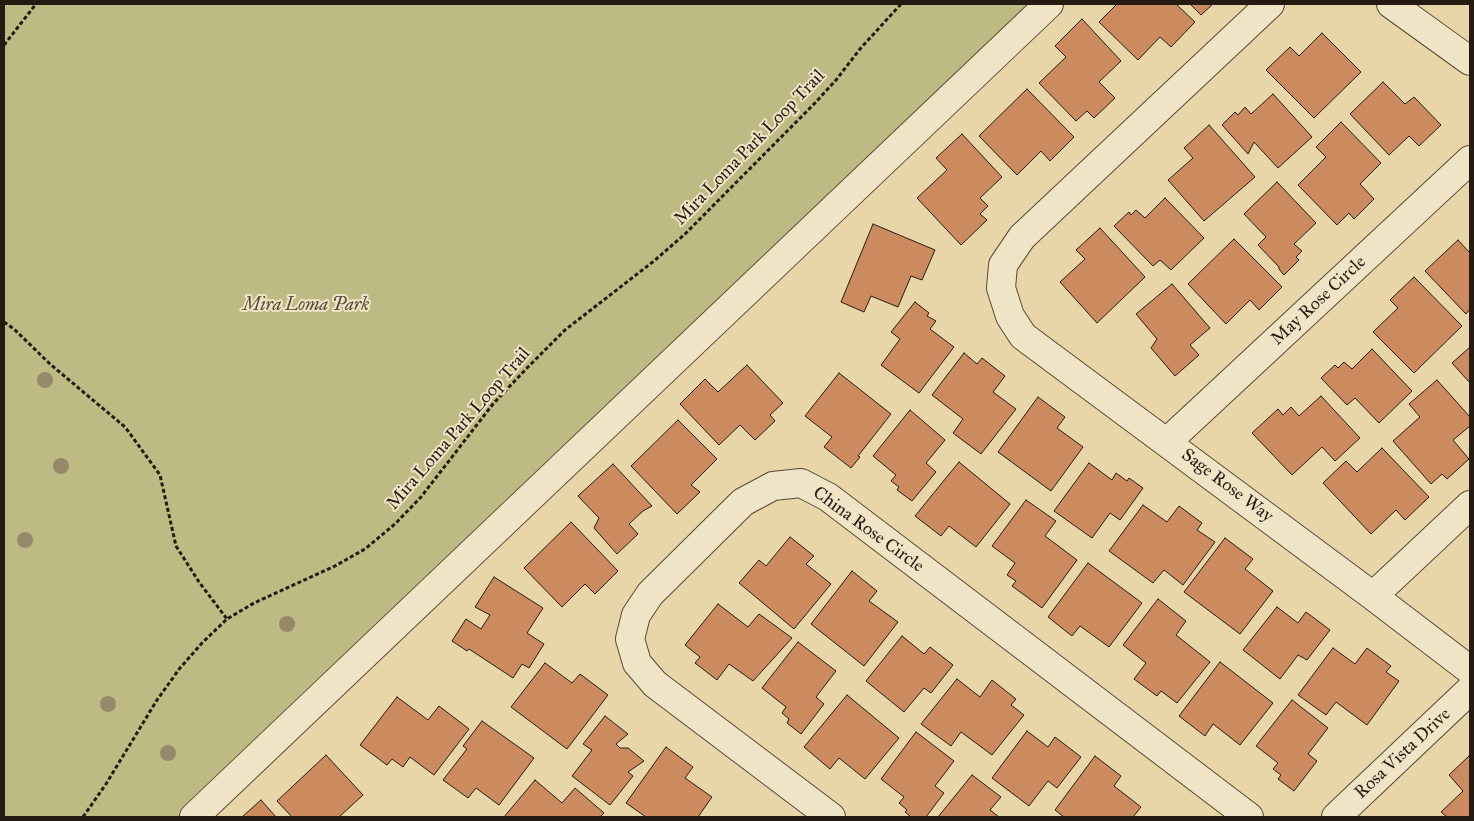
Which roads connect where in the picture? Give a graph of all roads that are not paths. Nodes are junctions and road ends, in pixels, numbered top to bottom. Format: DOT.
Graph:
graph roads {
  1 [pos="1049,4"];
  2 [pos="1270,4"];
  3 [pos="1391,4"];
  4 [pos="1470,61"];
  5 [pos="1470,160"];
  6 [pos="1167,442"];
  7 [pos="1470,504"];
  8 [pos="1374,596"];
  9 [pos="1470,670"];
  10 [pos="1470,690"];
  11 [pos="194,817"];
  12 [pos="831,817"];
  13 [pos="1249,817"];
  14 [pos="1336,817"];
  1 -- 11 [label="street"];
  2 -- 6 [label="street, Sage Rose Way"];
  3 -- 4 [label="street"];
  5 -- 6 [label="street, May Rose Circle"];
  6 -- 8 [label="street, Sage Rose Way"];
  7 -- 8 [label="street"];
  8 -- 9 [label="street, Sage Rose Way"];
  10 -- 14 [label="street, Rosa Vista Drive"];
  12 -- 13 [label="street, China Rose Circle"];
}
